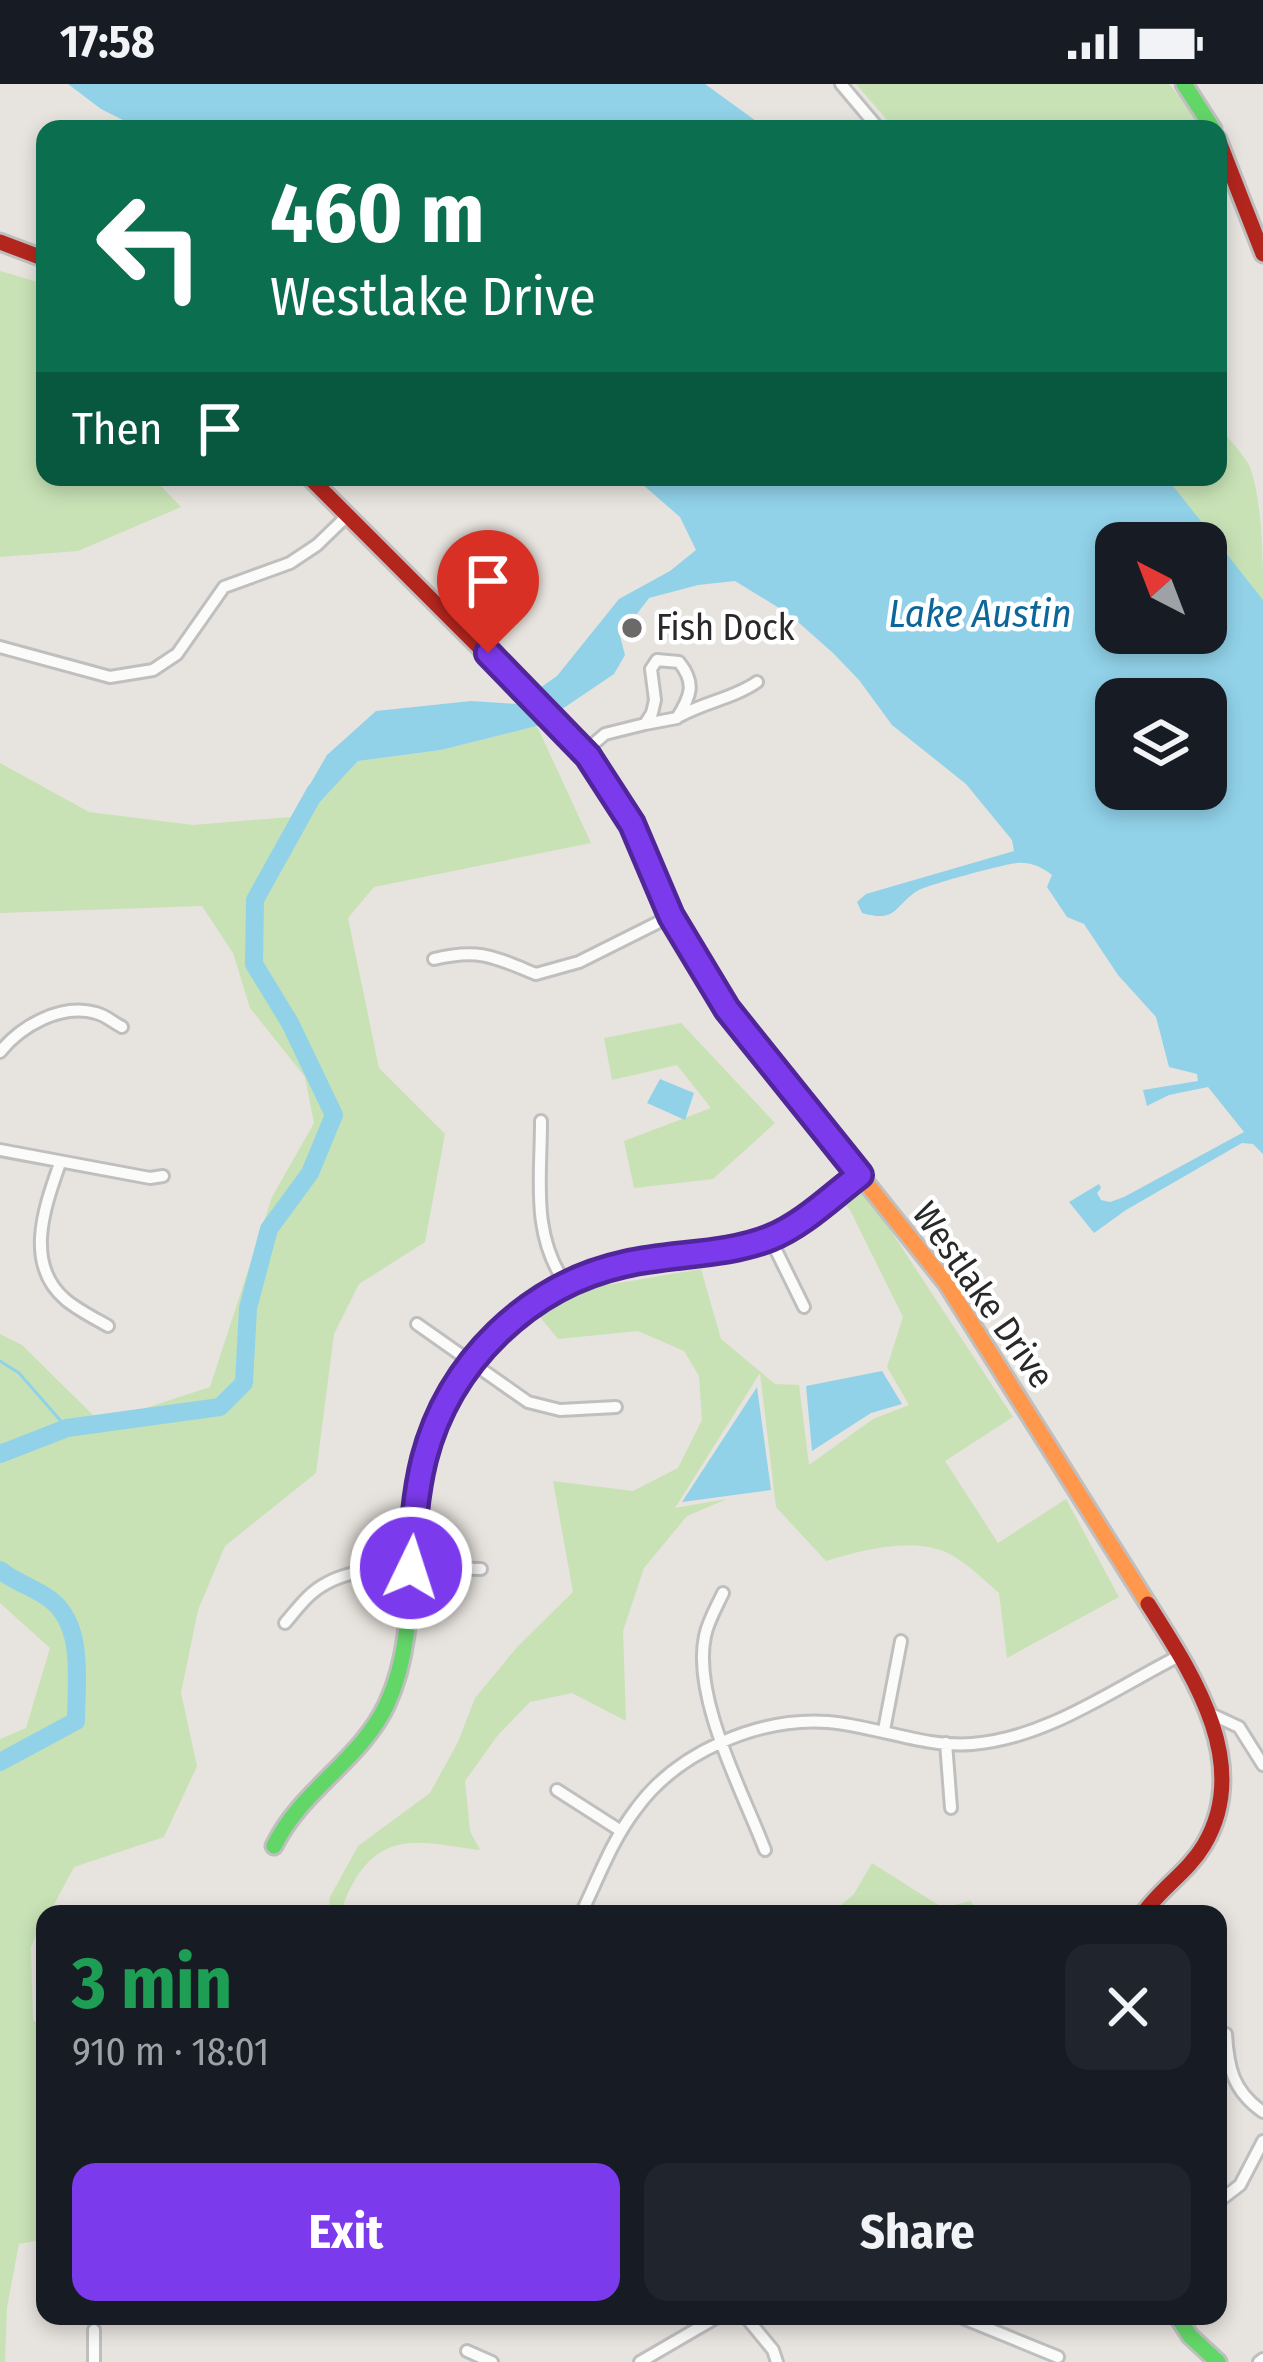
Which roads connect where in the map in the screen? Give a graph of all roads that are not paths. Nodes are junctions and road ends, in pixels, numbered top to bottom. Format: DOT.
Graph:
graph roads {
  1 [pos="842,84"];
  2 [pos="1184,84"];
  3 [pos="872,120"];
  4 [pos="1207,120"];
  5 [pos="1227,162"];
  6 [pos="0,242"];
  7 [pos="1263,254"];
  8 [pos="36,256"];
  9 [pos="318,486"];
  10 [pos="348,515"];
  11 [pos="0,647"];
  12 [pos="757,682"];
  13 [pos="677,718"];
  14 [pos="645,724"];
  15 [pos="584,752"];
  16 [pos="671,916"];
  17 [pos="434,959"];
  18 [pos="122,1027"];
  19 [pos="0,1052"];
  20 [pos="541,1121"];
  21 [pos="0,1150"];
  22 [pos="60,1162"];
  23 [pos="860,1175"];
  24 [pos="163,1176"];
  25 [pos="770,1238"];
  26 [pos="565,1282"];
  27 [pos="804,1307"];
  28 [pos="417,1324"];
  29 [pos="108,1326"];
  30 [pos="471,1364"];
  31 [pos="616,1407"];
  32 [pos="411,1568"];
  33 [pos="481,1569"];
  34 [pos="723,1592"];
  35 [pos="285,1623"];
  36 [pos="901,1641"];
  37 [pos="1181,1655"];
  38 [pos="1210,1714"];
  39 [pos="884,1730"];
  40 [pos="724,1743"];
  41 [pos="946,1743"];
  42 [pos="1263,1765"];
  43 [pos="557,1790"];
  44 [pos="951,1808"];
  45 [pos="621,1831"];
  46 [pos="274,1846"];
  47 [pos="765,1850"];
  48 [pos="585,1905"];
  49 [pos="1150,1905"];
  50 [pos="1227,2052"];
  51 [pos="1263,2112"];
  52 [pos="1263,2141"];
  53 [pos="1227,2195"];
  54 [pos="704,2325"];
  55 [pos="753,2325"];
  56 [pos="980,2325"];
  57 [pos="1183,2325"];
  58 [pos="94,2330"];
  59 [pos="467,2351"];
  60 [pos="1058,2357"];
  61 [pos="94,2362"];
  62 [pos="492,2362"];
  63 [pos="640,2362"];
  64 [pos="777,2362"];
  65 [pos="1218,2362"];
  1 -- 3 [label="street"];
  2 -- 4 [label="street"];
  5 -- 7 [label="street"];
  6 -- 8 [label="street"];
  9 -- 10 [label="street, Westlake Drive"];
  10 -- 11 [label="street"];
  10 -- 15 [label="street, Westlake Drive"];
  12 -- 13 [label="street"];
  13 -- 14 [label="street"];
  13 -- 14 [label="street"];
  14 -- 15 [label="street"];
  15 -- 16 [label="street, Westlake Drive"];
  16 -- 17 [label="street"];
  16 -- 23 [label="street, Westlake Drive"];
  18 -- 19 [label="street"];
  20 -- 26 [label="street"];
  21 -- 22 [label="street"];
  22 -- 24 [label="street"];
  22 -- 29 [label="street"];
  23 -- 25 [label="street"];
  23 -- 37 [label="street, Westlake Drive"];
  25 -- 26 [label="street"];
  25 -- 27 [label="street"];
  26 -- 30 [label="street"];
  28 -- 30 [label="street"];
  30 -- 31 [label="street"];
  30 -- 32 [label="street"];
  32 -- 33 [label="street"];
  32 -- 35 [label="street"];
  32 -- 46 [label="street"];
  34 -- 40 [label="street"];
  36 -- 39 [label="street"];
  37 -- 38 [label="street, Westlake Drive"];
  37 -- 41 [label="street"];
  38 -- 42 [label="street"];
  38 -- 49 [label="street, Westlake Drive"];
  39 -- 40 [label="street"];
  39 -- 41 [label="street"];
  40 -- 45 [label="street"];
  40 -- 47 [label="street"];
  41 -- 44 [label="street"];
  43 -- 45 [label="street"];
  45 -- 48 [label="street"];
  50 -- 51 [label="street"];
  52 -- 53 [label="street"];
  54 -- 63 [label="street"];
  55 -- 64 [label="street"];
  56 -- 60 [label="street"];
  57 -- 65 [label="street"];
  58 -- 61 [label="street"];
  59 -- 62 [label="street"];
}
